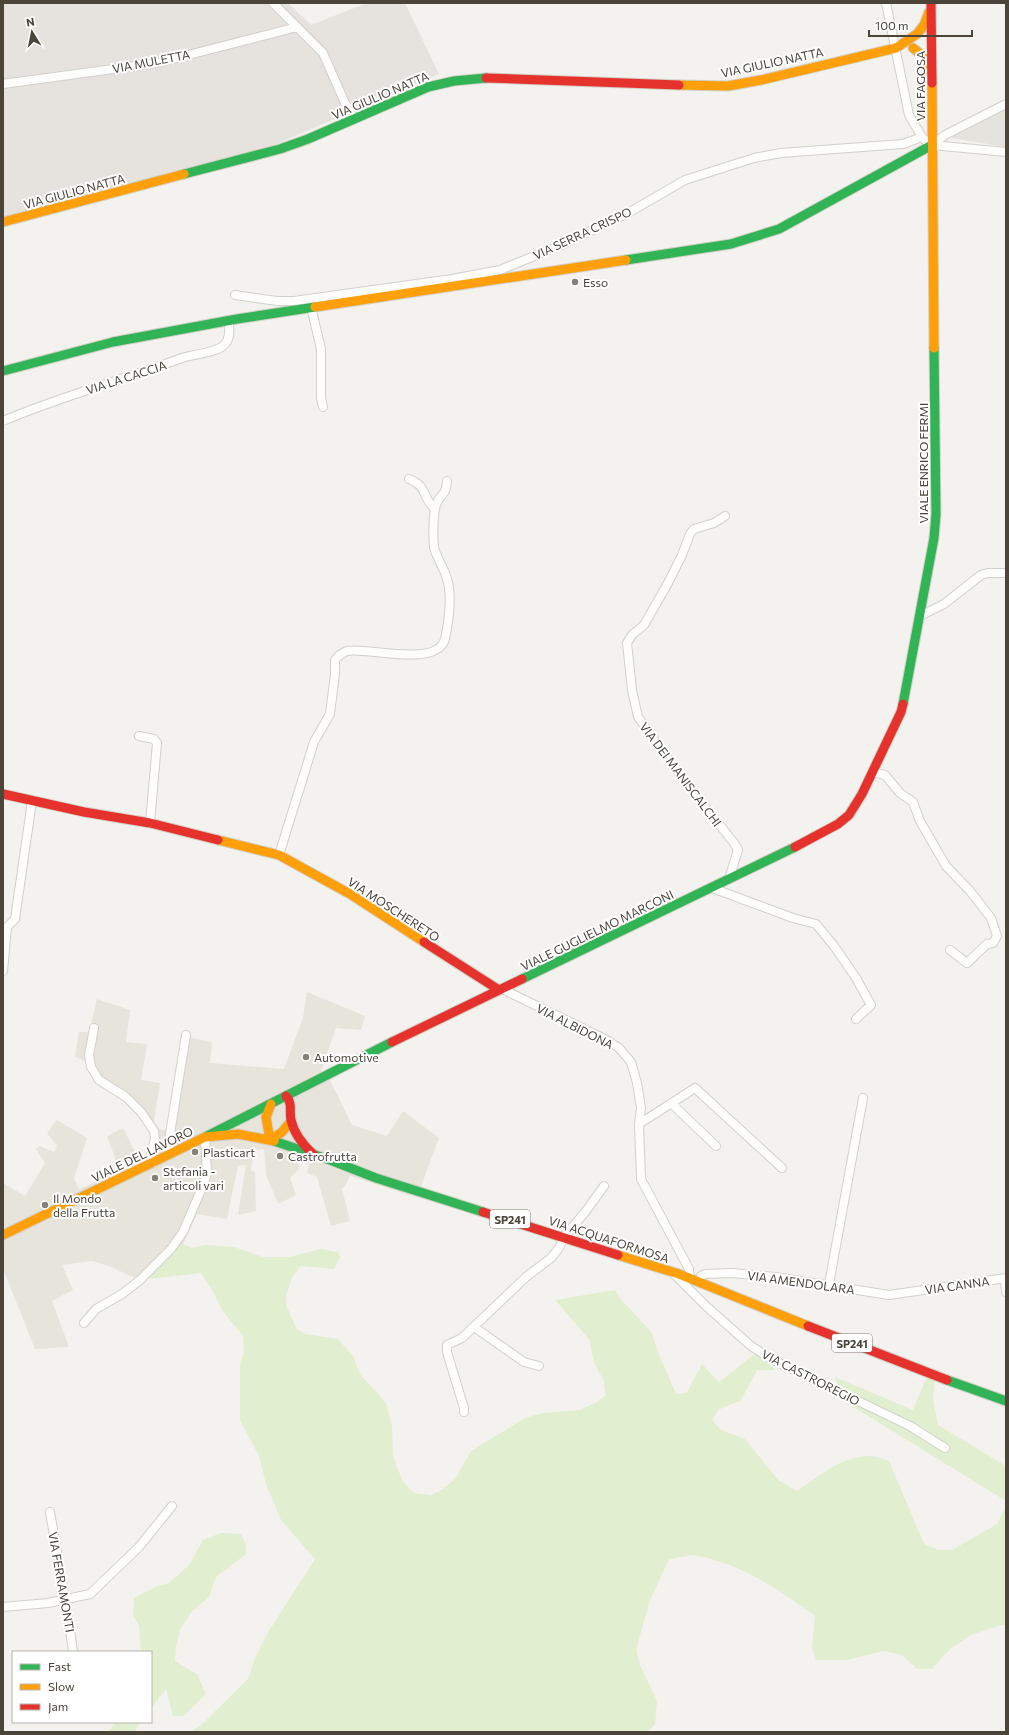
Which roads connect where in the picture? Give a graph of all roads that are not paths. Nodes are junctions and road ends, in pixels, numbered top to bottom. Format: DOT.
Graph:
graph roads {
  1 [pos="273,3"];
  2 [pos="886,3"];
  3 [pos="931,3"];
  4 [pos="297,27"];
  5 [pos="932,41"];
  6 [pos="912,44"];
  7 [pos="896,48"];
  8 [pos="3,84"];
  9 [pos="932,84"];
  10 [pos="1006,104"];
  11 [pos="354,120"];
  12 [pos="922,136"];
  13 [pos="932,144"];
  14 [pos="1006,152"];
  15 [pos="3,222"];
  16 [pos="234,294"];
  17 [pos="311,307"];
  18 [pos="229,320"];
  19 [pos="3,371"];
  20 [pos="323,407"];
  21 [pos="3,421"];
  22 [pos="409,479"];
  23 [pos="447,480"];
  24 [pos="435,509"];
  25 [pos="725,516"];
  26 [pos="1006,572"];
  27 [pos="920,616"];
  28 [pos="138,736"];
  29 [pos="872,772"];
  30 [pos="3,794"];
  31 [pos="32,801"];
  32 [pos="150,823"];
  33 [pos="276,854"];
  34 [pos="729,880"];
  35 [pos="712,888"];
  36 [pos="950,950"];
  37 [pos="3,971"];
  38 [pos="501,990"];
  39 [pos="856,1019"];
  40 [pos="94,1028"];
  41 [pos="186,1035"];
  42 [pos="310,1084"];
  43 [pos="286,1096"];
  44 [pos="863,1098"];
  45 [pos="271,1104"];
  46 [pos="291,1104"];
  47 [pos="672,1104"];
  48 [pos="291,1120"];
  49 [pos="639,1124"];
  50 [pos="205,1137"];
  51 [pos="270,1140"];
  52 [pos="716,1146"];
  53 [pos="170,1154"];
  54 [pos="315,1155"];
  55 [pos="153,1162"];
  56 [pos="782,1168"];
  57 [pos="604,1186"];
  58 [pos="3,1235"];
  59 [pos="564,1237"];
  60 [pos="672,1272"];
  61 [pos="690,1278"];
  62 [pos="1005,1278"];
  63 [pos="699,1282"];
  64 [pos="829,1284"];
  65 [pos="1006,1292"];
  66 [pos="908,1293"];
  67 [pos="84,1324"];
  68 [pos="474,1327"];
  69 [pos="539,1366"];
  70 [pos="1006,1401"];
  71 [pos="464,1412"];
  72 [pos="945,1448"];
  73 [pos="172,1506"];
  74 [pos="50,1512"];
  75 [pos="66,1599"];
  76 [pos="3,1607"];
  77 [pos="73,1651"];
  1 -- 4 [label="street"];
  2 -- 7 [label="street"];
  3 -- 5 [label="main road, VIA FAGOSA"];
  3 -- 6 [label="main road"];
  4 -- 8 [label="street, VIA MULETTA"];
  4 -- 11 [label="street"];
  5 -- 6 [label="main road"];
  5 -- 9 [label="main road, VIA FAGOSA"];
  6 -- 7 [label="main road, VIA GIULIO NATTA"];
  6 -- 9 [label="main road"];
  7 -- 11 [label="main road, VIA GIULIO NATTA"];
  7 -- 12 [label="street"];
  9 -- 13 [label="main road, VIA FAGOSA"];
  10 -- 13 [label="street"];
  11 -- 15 [label="main road, VIA GIULIO NATTA"];
  12 -- 13 [label="street"];
  12 -- 16 [label="street, VIA SERRA CRISPO"];
  13 -- 14 [label="street"];
  13 -- 17 [label="main road"];
  13 -- 27 [label="main road, VIALE ENRICO FERMI"];
  17 -- 18 [label="main road"];
  17 -- 20 [label="street"];
  18 -- 19 [label="main road"];
  18 -- 21 [label="street, VIA LA CACCIA"];
  22 -- 24 [label="street"];
  23 -- 24 [label="street"];
  24 -- 33 [label="street"];
  25 -- 34 [label="street, VIA DEI MANISCALCHI"];
  26 -- 27 [label="street"];
  27 -- 29 [label="main road, VIALE ENRICO FERMI"];
  28 -- 32 [label="street"];
  29 -- 34 [label="main road, VIALE GUGLIELMO MARCONI"];
  29 -- 36 [label="street"];
  30 -- 31 [label="main road, VIA MOSCHERETO"];
  31 -- 32 [label="main road, VIA MOSCHERETO"];
  31 -- 37 [label="street"];
  32 -- 33 [label="main road, VIA MOSCHERETO"];
  33 -- 38 [label="main road, VIA MOSCHERETO"];
  34 -- 35 [label="main road, VIALE GUGLIELMO MARCONI"];
  35 -- 38 [label="main road, VIALE GUGLIELMO MARCONI"];
  35 -- 39 [label="street"];
  38 -- 42 [label="main road, VIALE GUGLIELMO MARCONI"];
  38 -- 49 [label="street, VIA ALBIDONA"];
  40 -- 55 [label="street"];
  41 -- 53 [label="street"];
  42 -- 43 [label="main road, VIALE GUGLIELMO MARCONI"];
  42 -- 46 [label="main road"];
  43 -- 45 [label="main road, VIALE GUGLIELMO MARCONI"];
  43 -- 46 [label="main road"];
  44 -- 64 [label="street"];
  45 -- 50 [label="main road, VIALE DEL LAVORO"];
  45 -- 51 [label="main road"];
  46 -- 48 [label="main road"];
  47 -- 49 [label="street"];
  47 -- 52 [label="street"];
  47 -- 56 [label="street"];
  48 -- 51 [label="main road"];
  48 -- 54 [label="main road"];
  49 -- 61 [label="street, VIA ALBIDONA"];
  50 -- 51 [label="main road, SP241"];
  50 -- 53 [label="main road, VIALE DEL LAVORO"];
  50 -- 67 [label="street"];
  51 -- 54 [label="main road, SP241"];
  53 -- 55 [label="main road, VIALE DEL LAVORO"];
  54 -- 59 [label="main road, VIA ACQUAFORMOSA / SP241"];
  55 -- 58 [label="main road, VIALE DEL LAVORO"];
  57 -- 59 [label="street"];
  59 -- 60 [label="main road, VIA ACQUAFORMOSA / SP241"];
  59 -- 68 [label="street"];
  60 -- 61 [label="main road, VIA ACQUAFORMOSA / SP241"];
  60 -- 72 [label="street, VIA CASTROREGIO"];
  61 -- 63 [label="main road, SP241"];
  62 -- 65 [label="street"];
  62 -- 66 [label="street, VIA CANNA"];
  63 -- 64 [label="street, VIA AMENDOLARA"];
  63 -- 70 [label="main road, SP241"];
  64 -- 66 [label="street, VIA AMENDOLARA"];
  68 -- 69 [label="street"];
  68 -- 71 [label="street"];
  73 -- 75 [label="street"];
  74 -- 75 [label="street, VIA FERRAMONTI"];
  75 -- 76 [label="street"];
  75 -- 77 [label="street, VIA FERRAMONTI"];
}
